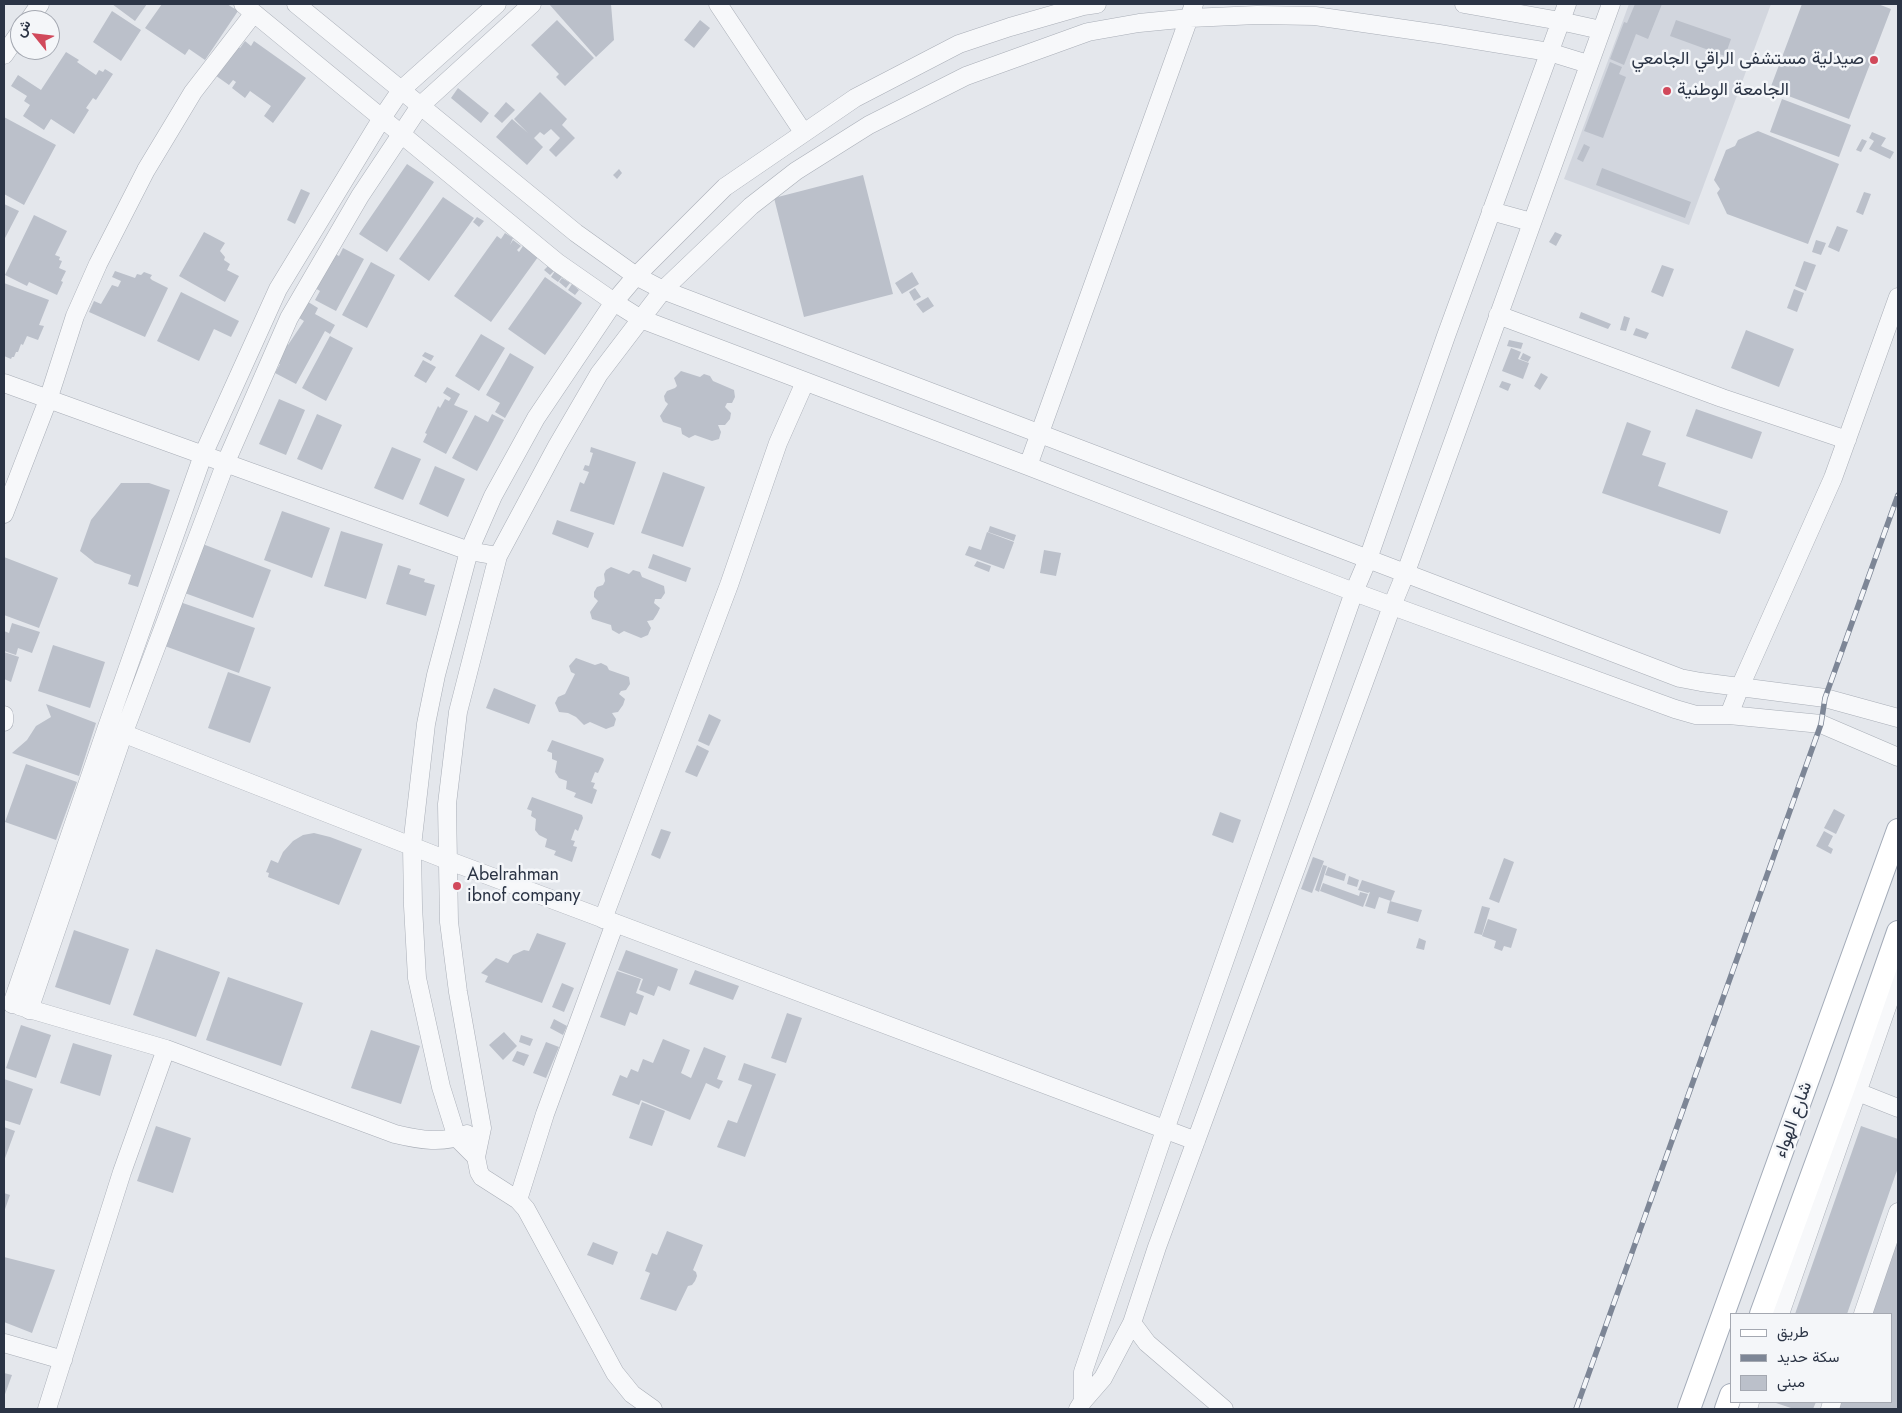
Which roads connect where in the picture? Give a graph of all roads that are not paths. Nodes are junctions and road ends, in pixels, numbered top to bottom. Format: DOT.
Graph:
graph roads {
  1 [pos="296,4"];
  2 [pos="497,4"];
  3 [pos="532,4"];
  4 [pos="718,4"];
  5 [pos="1097,4"];
  6 [pos="1464,4"];
  7 [pos="1566,4"];
  8 [pos="1611,4"];
  9 [pos="248,8"];
  10 [pos="1037,11"];
  11 [pos="1192,11"];
  12 [pos="1560,21"];
  13 [pos="1601,30"];
  14 [pos="1549,52"];
  15 [pos="1588,64"];
  16 [pos="401,90"];
  17 [pos="420,106"];
  18 [pos="382,118"];
  19 [pos="803,132"];
  20 [pos="402,135"];
  21 [pos="1491,211"];
  22 [pos="1531,222"];
  23 [pos="636,276"];
  24 [pos="663,290"];
  25 [pos="1898,297"];
  26 [pos="614,302"];
  27 [pos="1498,315"];
  28 [pos="641,319"];
  29 [pos="805,382"];
  30 [pos="4,383"];
  31 [pos="48,400"];
  32 [pos="1041,433"];
  33 [pos="1847,440"];
  34 [pos="203,455"];
  35 [pos="226,462"];
  36 [pos="1028,466"];
  37 [pos="4,514"];
  38 [pos="469,551"];
  39 [pos="498,556"];
  40 [pos="1368,559"];
  41 [pos="1406,572"];
  42 [pos="1354,592"];
  43 [pos="1392,606"];
  44 [pos="1740,687"];
  45 [pos="4,715"];
  46 [pos="1730,715"];
  47 [pos="1898,718"];
  48 [pos="4,722"];
  49 [pos="107,727"];
  50 [pos="124,732"];
  51 [pos="1898,757"];
  52 [pos="1898,830"];
  53 [pos="412,846"];
  54 [pos="447,860"];
  55 [pos="609,921"];
  56 [pos="1898,932"];
  57 [pos="1898,974"];
  58 [pos="15,1005"];
  59 [pos="166,1049"];
  60 [pos="1850,1090"];
  61 [pos="1898,1108"];
  62 [pos="482,1128"];
  63 [pos="1165,1130"];
  64 [pos="457,1138"];
  65 [pos="1196,1141"];
  66 [pos="476,1157"];
  67 [pos="518,1200"];
  68 [pos="1898,1212"];
  69 [pos="1760,1313"];
  70 [pos="1780,1313"];
  71 [pos="1863,1313"];
  72 [pos="1132,1323"];
  73 [pos="4,1343"];
  74 [pos="63,1360"];
  75 [pos="1080,1405"];
  76 [pos="47,1409"];
  77 [pos="653,1409"];
  78 [pos="1224,1409"];
  79 [pos="1689,1409"];
  1 -- 16 [label="street"];
  2 -- 16 [label="street"];
  3 -- 17 [label="street"];
  4 -- 19 [label="street"];
  5 -- 10 [label="street"];
  6 -- 12 [label="street"];
  7 -- 12 [label="street"];
  8 -- 13 [label="street"];
  9 -- 18 [label="street"];
  9 -- 31 [label="street"];
  10 -- 19 [label="street"];
  11 -- 14 [label="street"];
  11 -- 24 [label="street"];
  11 -- 32 [label="street"];
  12 -- 13 [label="street"];
  12 -- 14 [label="street"];
  13 -- 15 [label="street"];
  14 -- 15 [label="street"];
  14 -- 21 [label="street"];
  15 -- 22 [label="street"];
  16 -- 17 [label="street"];
  16 -- 18 [label="street"];
  17 -- 20 [label="street"];
  17 -- 23 [label="street"];
  18 -- 20 [label="street"];
  18 -- 34 [label="street"];
  19 -- 23 [label="street"];
  20 -- 26 [label="street"];
  20 -- 35 [label="street"];
  21 -- 22 [label="street"];
  21 -- 40 [label="street"];
  22 -- 27 [label="street"];
  23 -- 24 [label="street"];
  23 -- 26 [label="street"];
  24 -- 28 [label="street"];
  24 -- 32 [label="street"];
  25 -- 33 [label="street"];
  26 -- 28 [label="street"];
  26 -- 38 [label="street"];
  27 -- 33 [label="street"];
  27 -- 41 [label="street"];
  28 -- 29 [label="street"];
  28 -- 39 [label="street"];
  29 -- 36 [label="street"];
  29 -- 55 [label="street"];
  30 -- 31 [label="street"];
  31 -- 34 [label="street"];
  31 -- 37 [label="street"];
  32 -- 36 [label="street"];
  32 -- 40 [label="street"];
  33 -- 44 [label="street"];
  34 -- 35 [label="street"];
  34 -- 49 [label="street"];
  35 -- 38 [label="street"];
  35 -- 50 [label="street"];
  36 -- 42 [label="street"];
  38 -- 39 [label="street"];
  38 -- 53 [label="street"];
  39 -- 54 [label="street"];
  40 -- 41 [label="street"];
  40 -- 42 [label="street"];
  41 -- 43 [label="street"];
  41 -- 44 [label="street"];
  42 -- 43 [label="street"];
  42 -- 63 [label="street"];
  43 -- 46 [label="street"];
  43 -- 65 [label="street"];
  44 -- 46 [label="street"];
  44 -- 47 [label="street"];
  45 -- 48 [label="street"];
  46 -- 51 [label="street"];
  49 -- 50 [label="street"];
  49 -- 58 [label="street"];
  50 -- 53 [label="street"];
  50 -- 58 [label="street"];
  52 -- 79 [label="main road, شارع الهواء"];
  53 -- 54 [label="street"];
  53 -- 64 [label="street"];
  54 -- 55 [label="street"];
  54 -- 62 [label="street"];
  55 -- 63 [label="street"];
  55 -- 67 [label="street"];
  56 -- 60 [label="main road, شارع الهواء"];
  57 -- 60 [label="street"];
  58 -- 59 [label="street"];
  59 -- 64 [label="street"];
  59 -- 74 [label="street"];
  60 -- 61 [label="street"];
  60 -- 69 [label="main road, شارع الهواء"];
  60 -- 70 [label="street"];
  62 -- 64 [label="street"];
  62 -- 66 [label="street"];
  63 -- 65 [label="street"];
  63 -- 75 [label="street"];
  64 -- 66 [label="street"];
  65 -- 72 [label="street"];
  66 -- 67 [label="street"];
  67 -- 77 [label="street"];
  68 -- 71 [label="street"];
  72 -- 75 [label="street"];
  72 -- 78 [label="street"];
  73 -- 74 [label="street"];
  74 -- 76 [label="street"];
}
